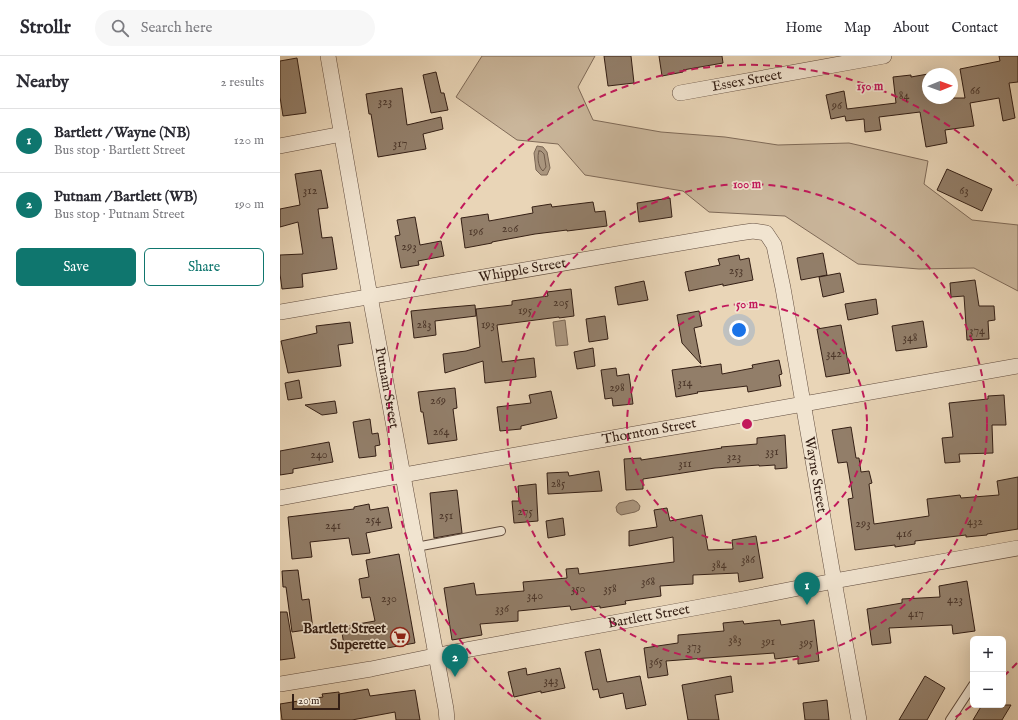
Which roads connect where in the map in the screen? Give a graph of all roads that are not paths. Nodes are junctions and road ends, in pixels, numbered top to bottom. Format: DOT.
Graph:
graph roads {
  1 [pos="328,56"];
  2 [pos="884,56"];
  3 [pos="815,62"];
  4 [pos="680,93"];
  5 [pos="342,134"];
  6 [pos="280,146"];
  7 [pos="766,233"];
  8 [pos="370,296"];
  9 [pos="280,312"];
  10 [pos="1018,366"];
  11 [pos="803,404"];
  12 [pos="402,475"];
  13 [pos="280,498"];
  14 [pos="500,531"];
  15 [pos="416,546"];
  16 [pos="1018,548"];
  17 [pos="834,580"];
  18 [pos="436,656"];
  19 [pos="280,684"];
  20 [pos="970,690"];
  21 [pos="447,720"];
  22 [pos="859,720"];
  23 [pos="950,720"];
  1 -- 5 [label="street, Putnam Street"];
  2 -- 3 [label="street, Essex Street"];
  3 -- 4 [label="street, Essex Street"];
  5 -- 6 [label="street"];
  5 -- 8 [label="street, Putnam Street"];
  7 -- 8 [label="street, Whipple Street"];
  7 -- 11 [label="street, Wayne Street"];
  8 -- 9 [label="street, Whipple Street"];
  8 -- 12 [label="street, Putnam Street"];
  10 -- 11 [label="street, Thornton Street"];
  11 -- 12 [label="street, Thornton Street"];
  11 -- 17 [label="street, Wayne Street"];
  12 -- 13 [label="street, Thornton Street"];
  12 -- 15 [label="street, Putnam Street"];
  14 -- 15 [label="lane"];
  15 -- 18 [label="street, Putnam Street"];
  16 -- 17 [label="street, Bartlett Street"];
  17 -- 18 [label="street, Bartlett Street"];
  17 -- 22 [label="street, Wayne Street"];
  18 -- 19 [label="street, Bartlett Street"];
  18 -- 21 [label="street, Putnam Street"];
  20 -- 23 [label="lane"];
}
